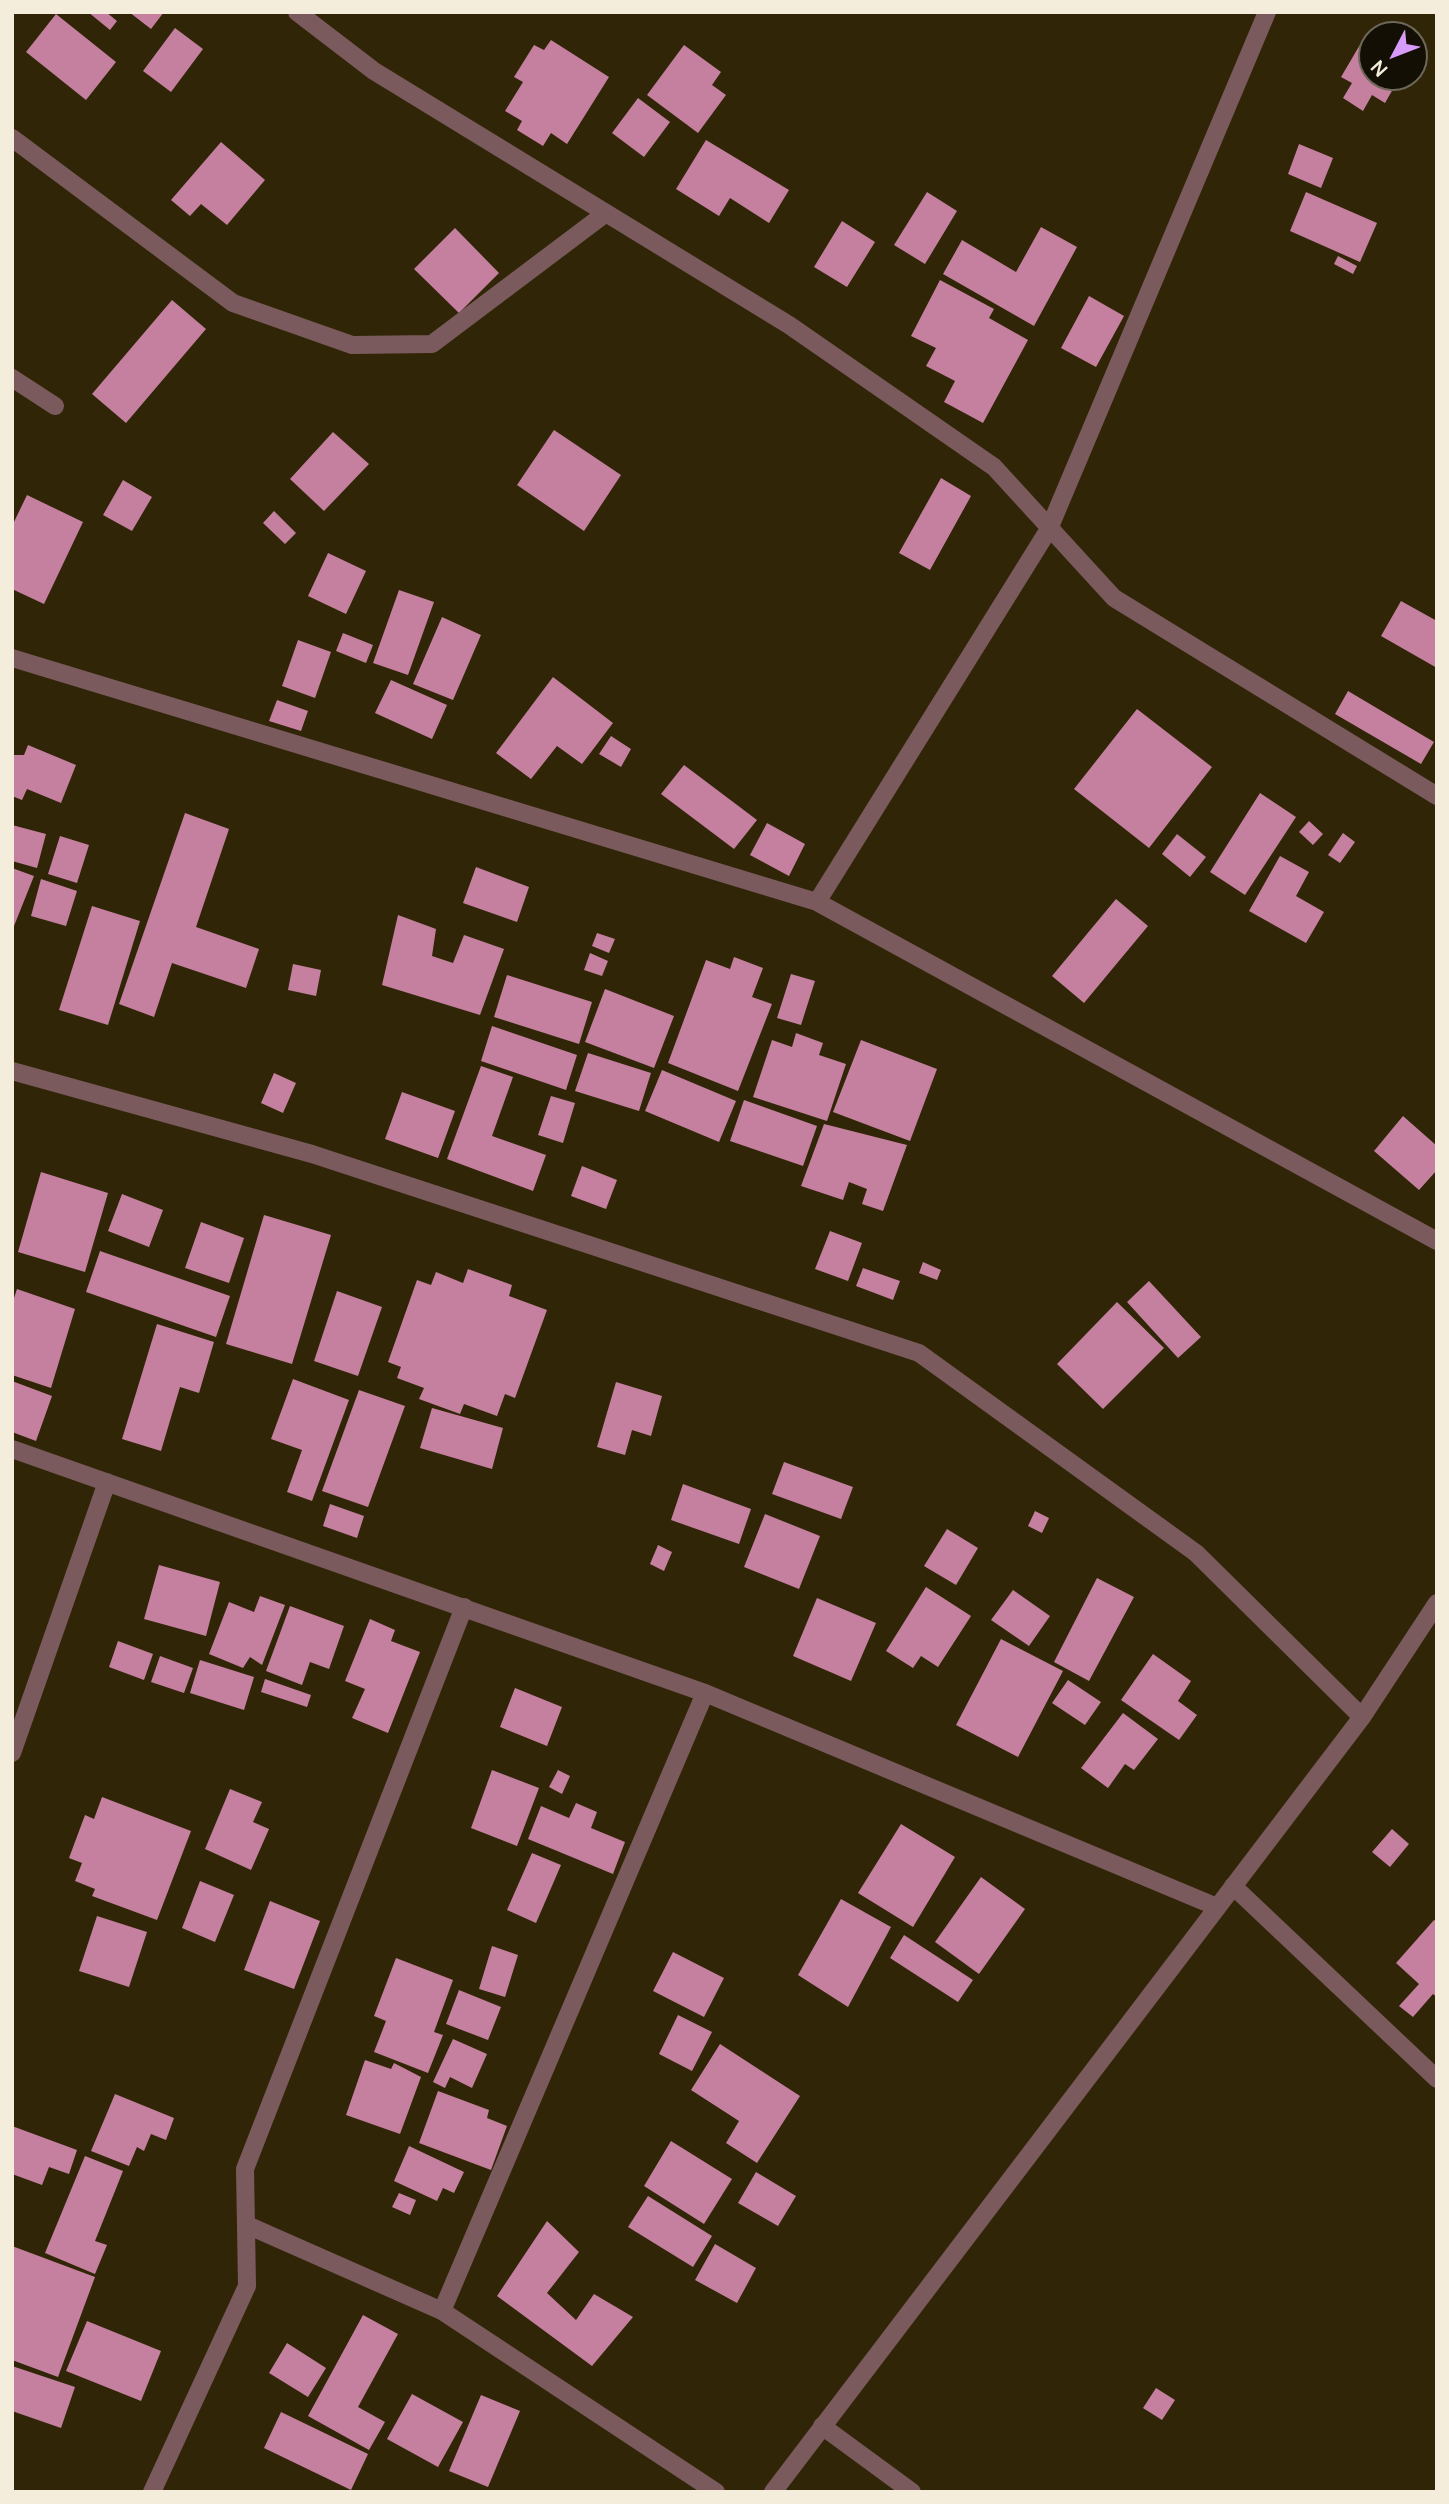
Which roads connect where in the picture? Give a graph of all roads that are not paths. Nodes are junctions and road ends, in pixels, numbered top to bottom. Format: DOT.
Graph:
graph roads {
  1 [pos="297,12"];
  2 [pos="1266,12"];
  3 [pos="12,138"];
  4 [pos="606,213"];
  5 [pos="12,378"];
  6 [pos="55,406"];
  7 [pos="1049,529"];
  8 [pos="12,657"];
  9 [pos="1437,796"];
  10 [pos="817,902"];
  11 [pos="12,1071"];
  12 [pos="1437,1241"];
  13 [pos="12,1449"];
  14 [pos="107,1482"];
  15 [pos="1437,1602"];
  16 [pos="464,1607"];
  17 [pos="705,1693"];
  18 [pos="1362,1717"];
  19 [pos="12,1753"];
  20 [pos="1233,1886"];
  21 [pos="1217,1908"];
  22 [pos="1437,2079"];
  23 [pos="247,2225"];
  24 [pos="442,2311"];
  25 [pos="822,2426"];
  26 [pos="152,2492"];
  27 [pos="716,2492"];
  28 [pos="773,2492"];
  29 [pos="912,2492"];
  1 -- 4 [label="street"];
  2 -- 7 [label="street"];
  3 -- 4 [label="street"];
  4 -- 7 [label="street"];
  5 -- 6 [label="street"];
  7 -- 9 [label="street"];
  7 -- 10 [label="street"];
  8 -- 10 [label="street"];
  10 -- 12 [label="street"];
  11 -- 18 [label="street"];
  13 -- 14 [label="street"];
  14 -- 16 [label="street"];
  14 -- 19 [label="street"];
  15 -- 18 [label="street"];
  16 -- 17 [label="street"];
  16 -- 23 [label="street"];
  17 -- 21 [label="street"];
  17 -- 24 [label="street"];
  18 -- 20 [label="street"];
  20 -- 21 [label="street"];
  20 -- 22 [label="street"];
  21 -- 25 [label="street"];
  23 -- 24 [label="street"];
  23 -- 26 [label="street"];
  24 -- 27 [label="street"];
  25 -- 28 [label="street"];
  25 -- 29 [label="street"];
}
